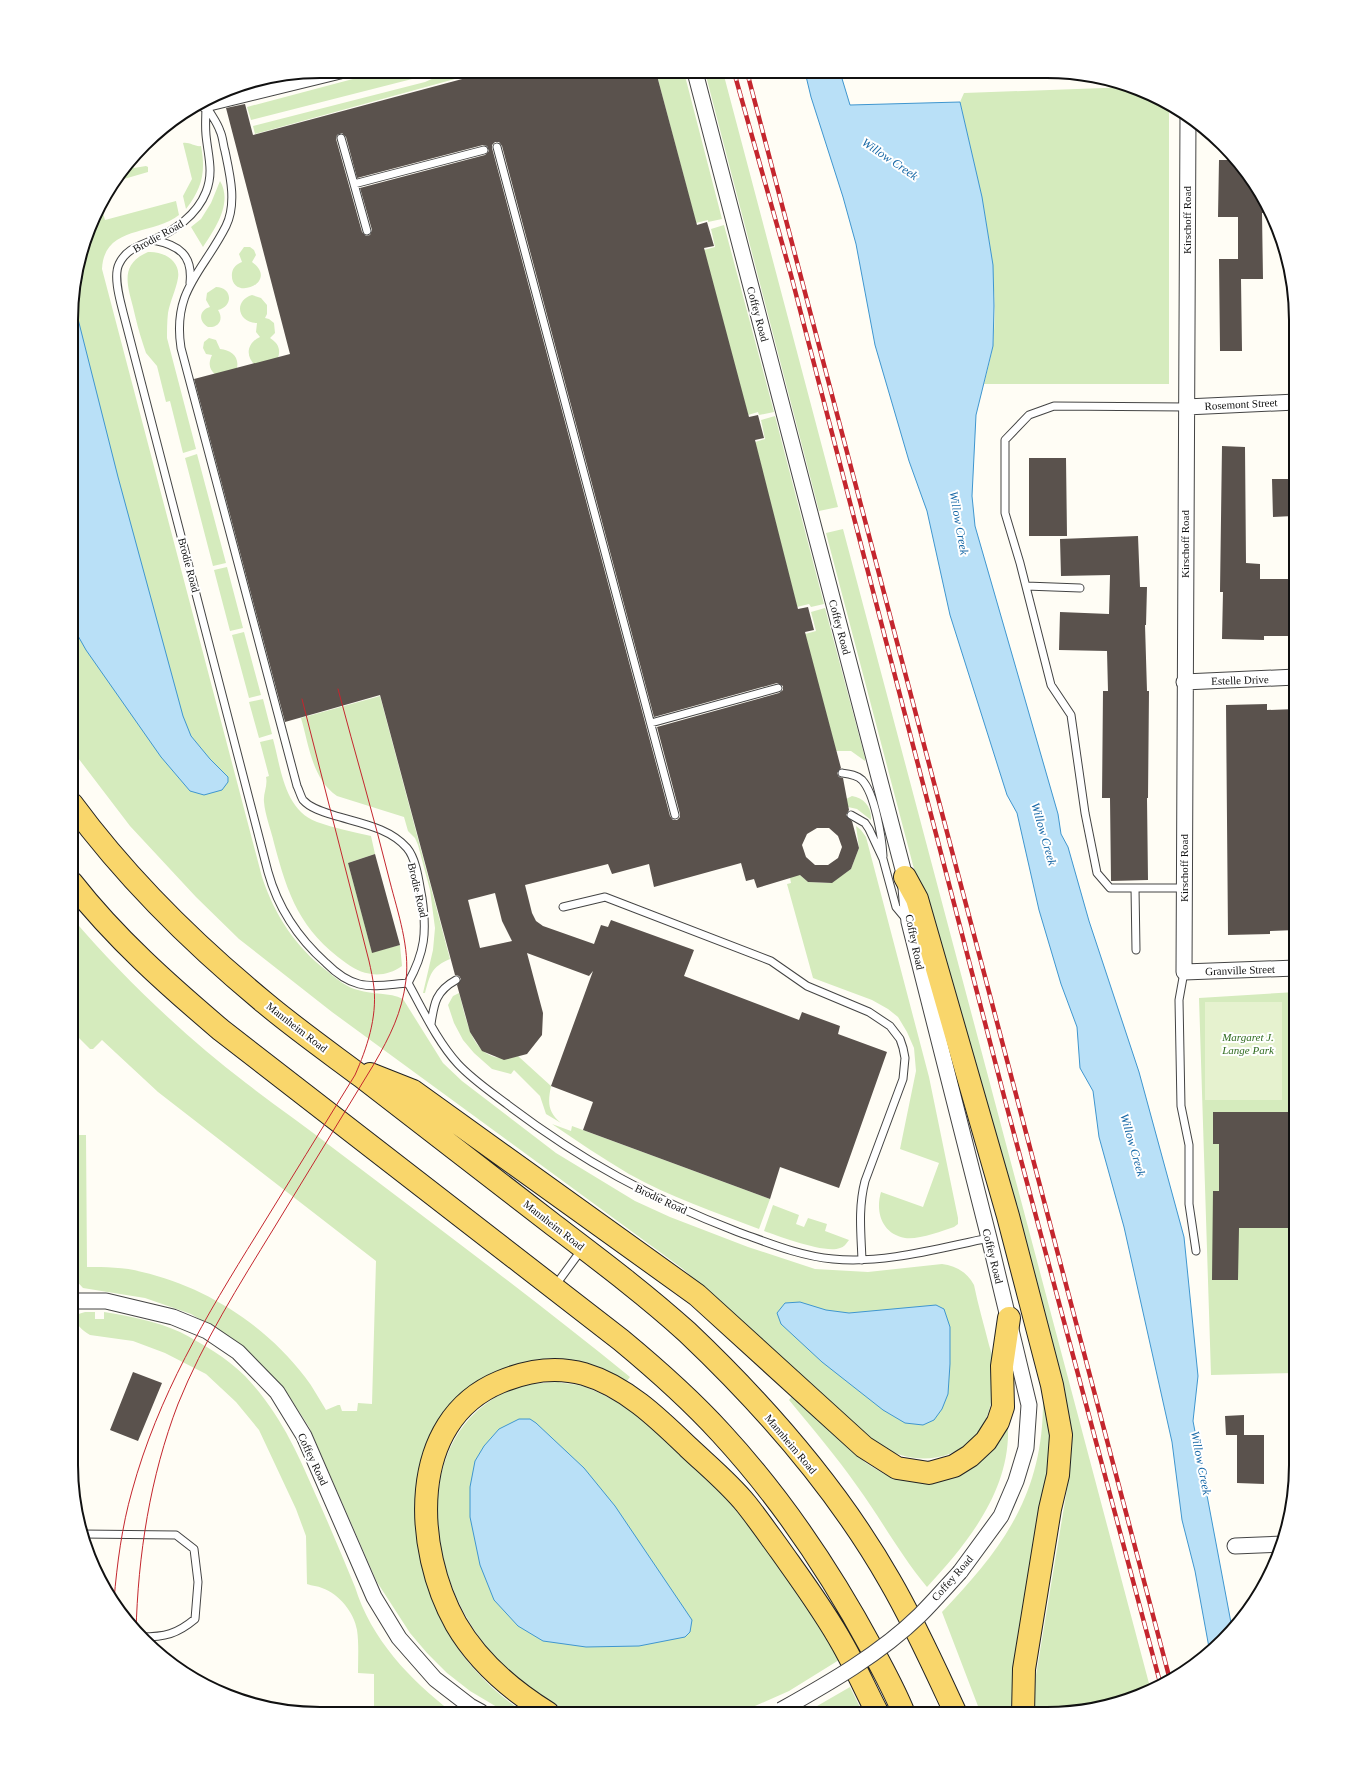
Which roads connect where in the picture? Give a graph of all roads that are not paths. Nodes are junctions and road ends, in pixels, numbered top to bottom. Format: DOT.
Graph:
graph roads {
  1 [pos="697,78"];
  2 [pos="299,79"];
  3 [pos="214,103"];
  4 [pos="205,107"];
  5 [pos="206,107"];
  6 [pos="1191,126"];
  7 [pos="341,138"];
  8 [pos="497,147"];
  9 [pos="484,150"];
  10 [pos="354,184"];
  11 [pos="367,231"];
  12 [pos="153,240"];
  13 [pos="190,285"];
  14 [pos="1289,402"];
  15 [pos="1186,407"];
  16 [pos="1026,586"];
  17 [pos="1080,588"];
  18 [pos="1289,677"];
  19 [pos="1184,682"];
  20 [pos="778,688"];
  21 [pos="651,722"];
  22 [pos="842,773"];
  23 [pos="78,811"];
  24 [pos="675,814"];
  25 [pos="851,815"];
  26 [pos="883,859"];
  27 [pos="905,877"];
  28 [pos="1135,888"];
  29 [pos="1183,888"];
  30 [pos="78,890"];
  31 [pos="563,906"];
  32 [pos="909,922"];
  33 [pos="1136,950"];
  34 [pos="1289,968"];
  35 [pos="1184,972"];
  36 [pos="456,980"];
  37 [pos="408,982"];
  38 [pos="431,1024"];
  39 [pos="346,1065"];
  40 [pos="989,1238"];
  41 [pos="583,1248"];
  42 [pos="1196,1251"];
  43 [pos="862,1260"];
  44 [pos="555,1287"];
  45 [pos="78,1301"];
  46 [pos="1009,1318"];
  47 [pos="88,1534"];
  48 [pos="1276,1544"];
  49 [pos="1235,1546"];
  50 [pos="150,1637"];
  51 [pos="472,1707"];
  52 [pos="539,1707"];
  53 [pos="786,1707"];
  54 [pos="874,1707"];
  55 [pos="901,1707"];
  56 [pos="953,1707"];
  57 [pos="1023,1707"];
  1 -- 27 [label="street, Coffey Road"];
  2 -- 3 [label="street"];
  4 -- 12 [label="lane, Brodie Road"];
  5 -- 13 [label="lane, Brodie Road"];
  6 -- 15 [label="street, Kirschoff Road"];
  7 -- 10 [label="lane"];
  8 -- 21 [label="lane"];
  9 -- 10 [label="lane"];
  10 -- 11 [label="lane"];
  12 -- 13 [label="lane"];
  12 -- 37 [label="lane, Brodie Road"];
  13 -- 37 [label="lane, Brodie Road"];
  14 -- 15 [label="street, Rosemont Street"];
  15 -- 16 [label="lane"];
  15 -- 19 [label="street, Kirschoff Road"];
  16 -- 17 [label="lane"];
  16 -- 28 [label="lane"];
  18 -- 19 [label="street, Estelle Drive"];
  19 -- 29 [label="street, Kirschoff Road"];
  20 -- 21 [label="lane"];
  21 -- 24 [label="lane"];
  22 -- 26 [label="lane"];
  23 -- 39 [label="main road, Mannheim Road"];
  25 -- 26 [label="lane"];
  26 -- 32 [label="lane"];
  27 -- 32 [label="street, Coffey Road"];
  27 -- 57 [label="main road"];
  28 -- 29 [label="lane"];
  28 -- 33 [label="lane"];
  29 -- 35 [label="street, Kirschoff Road"];
  30 -- 44 [label="main road"];
  31 -- 43 [label="lane"];
  32 -- 40 [label="street, Coffey Road"];
  34 -- 35 [label="street, Granville Street"];
  35 -- 42 [label="lane"];
  36 -- 38 [label="lane"];
  37 -- 38 [label="lane, Brodie Road"];
  38 -- 43 [label="lane, Brodie Road"];
  39 -- 41 [label="main road, Mannheim Road"];
  39 -- 46 [label="main road"];
  40 -- 43 [label="lane, Brodie Road"];
  40 -- 46 [label="street, Coffey Road"];
  41 -- 44 [label="lane"];
  41 -- 56 [label="main road, Mannheim Road"];
  44 -- 55 [label="main road"];
  45 -- 51 [label="street, Coffey Road"];
  46 -- 53 [label="street, Coffey Road, bridge"];
  47 -- 50 [label="lane"];
  48 -- 49 [label="street"];
  52 -- 54 [label="main road"];
}
